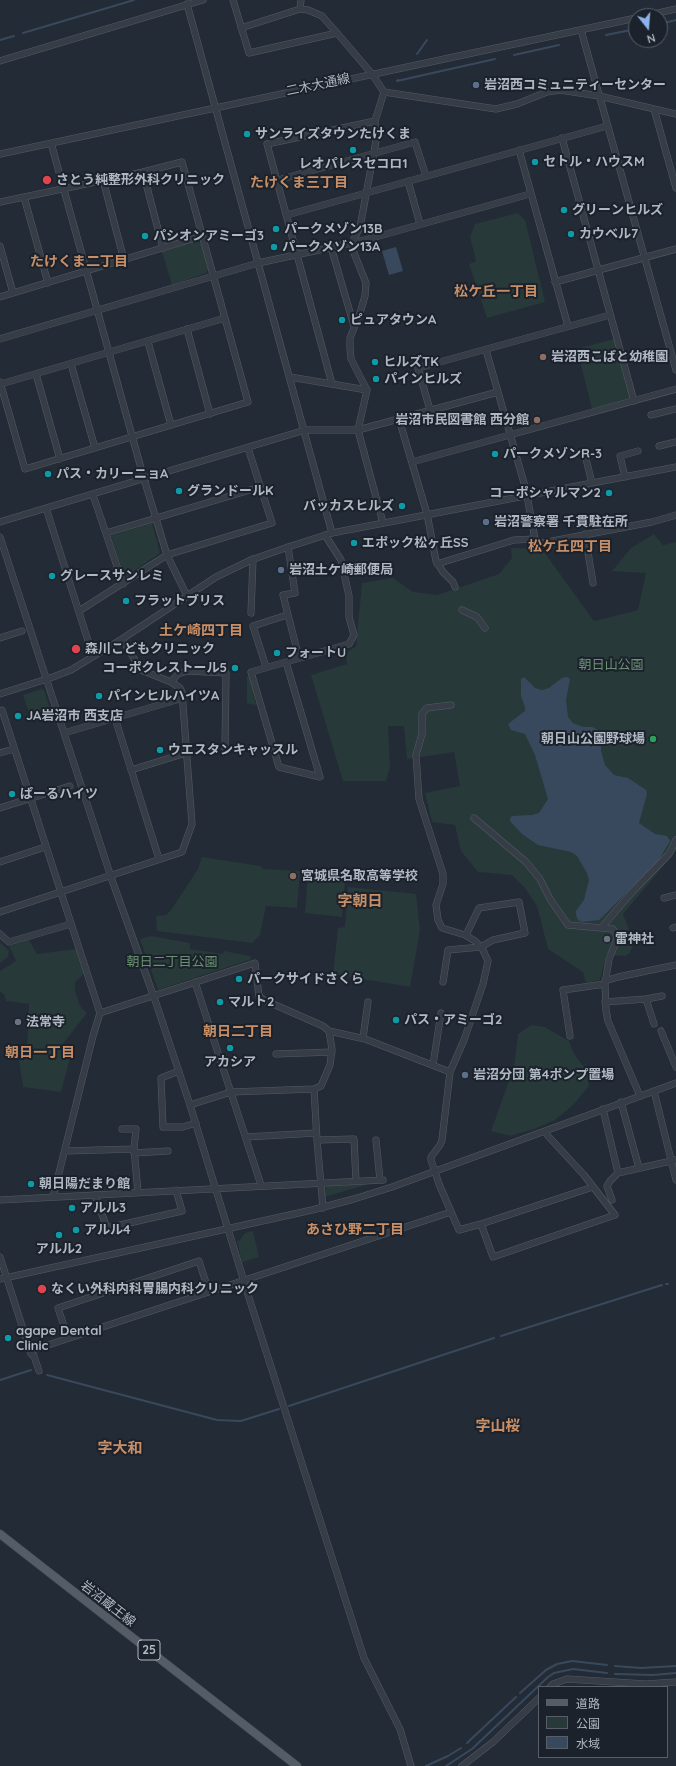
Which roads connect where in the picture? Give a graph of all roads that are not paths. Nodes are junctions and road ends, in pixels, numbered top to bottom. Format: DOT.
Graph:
graph roads {
  1 [pos="203,0"];
  2 [pos="233,0"];
  3 [pos="301,0"];
  4 [pos="187,4"];
  5 [pos="300,9"];
  6 [pos="628,20"];
  7 [pos="241,28"];
  8 [pos="581,30"];
  9 [pos="338,33"];
  10 [pos="0,60"];
  11 [pos="372,74"];
  12 [pos="384,92"];
  13 [pos="599,96"];
  14 [pos="215,108"];
  15 [pos="654,109"];
  16 [pos="676,114"];
  17 [pos="375,121"];
  18 [pos="607,126"];
  19 [pos="562,138"];
  20 [pos="51,143"];
  21 [pos="520,150"];
  22 [pos="0,154"];
  23 [pos="374,154"];
  24 [pos="143,172"];
  25 [pos="426,176"];
  26 [pos="103,180"];
  27 [pos="278,180"];
  28 [pos="408,181"];
  29 [pos="676,188"];
  30 [pos="62,189"];
  31 [pos="366,193"];
  32 [pos="530,194"];
  33 [pos="24,197"];
  34 [pos="0,202"];
  35 [pos="288,215"];
  36 [pos="420,224"];
  37 [pos="202,236"];
  38 [pos="352,243"];
  39 [pos="0,246"];
  40 [pos="331,247"];
  41 [pos="163,248"];
  42 [pos="676,248"];
  43 [pos="297,253"];
  44 [pos="644,258"];
  45 [pos="124,260"];
  46 [pos="258,263"];
  47 [pos="598,270"];
  48 [pos="85,272"];
  49 [pos="214,275"];
  50 [pos="48,282"];
  51 [pos="555,282"];
  52 [pos="13,293"];
  53 [pos="0,297"];
  54 [pos="96,311"];
  55 [pos="610,314"];
  56 [pos="225,318"];
  57 [pos="354,326"];
  58 [pos="568,326"];
  59 [pos="187,329"];
  60 [pos="0,339"];
  61 [pos="148,342"];
  62 [pos="486,350"];
  63 [pos="108,352"];
  64 [pos="71,364"];
  65 [pos="676,370"];
  66 [pos="36,374"];
  67 [pos="290,377"];
  68 [pos="0,383"];
  69 [pos="332,384"];
  70 [pos="367,390"];
  71 [pos="676,390"];
  72 [pos="498,392"];
  73 [pos="634,401"];
  74 [pos="676,409"];
  75 [pos="430,410"];
  76 [pos="210,414"];
  77 [pos="651,415"];
  78 [pos="399,419"];
  79 [pos="171,425"];
  80 [pos="304,430"];
  81 [pos="358,430"];
  82 [pos="511,435"];
  83 [pos="131,437"];
  84 [pos="676,442"];
  85 [pos="659,446"];
  86 [pos="95,448"];
  87 [pos="248,448"];
  88 [pos="638,451"];
  89 [pos="60,459"];
  90 [pos="586,459"];
  91 [pos="412,462"];
  92 [pos="676,467"];
  93 [pos="625,477"];
  94 [pos="144,479"];
  95 [pos="592,483"];
  96 [pos="260,487"];
  97 [pos="93,495"];
  98 [pos="527,495"];
  99 [pos="46,508"];
  100 [pos="427,514"];
  101 [pos="676,515"];
  102 [pos="156,518"];
  103 [pos="0,522"];
  104 [pos="383,523"];
  105 [pos="106,533"];
  106 [pos="332,533"];
  107 [pos="585,534"];
  108 [pos="325,535"];
  109 [pos="0,537"];
  110 [pos="535,539"];
  111 [pos="288,547"];
  112 [pos="167,555"];
  113 [pos="253,559"];
  114 [pos="437,564"];
  115 [pos="594,583"];
  116 [pos="123,584"];
  117 [pos="455,587"];
  118 [pos="187,596"];
  119 [pos="462,610"];
  120 [pos="79,611"];
  121 [pos="251,613"];
  122 [pos="287,615"];
  123 [pos="485,628"];
  124 [pos="22,631"];
  125 [pos="0,638"];
  126 [pos="122,639"];
  127 [pos="90,647"];
  128 [pos="299,658"];
  129 [pos="286,662"];
  130 [pos="266,667"];
  131 [pos="47,679"];
  132 [pos="171,682"];
  133 [pos="0,694"];
  134 [pos="183,698"];
  135 [pos="451,705"];
  136 [pos="2,710"];
  137 [pos="115,718"];
  138 [pos="64,733"];
  139 [pos="14,749"];
  140 [pos="225,749"];
  141 [pos="0,753"];
  142 [pos="186,753"];
  143 [pos="131,770"];
  144 [pos="70,786"];
  145 [pos="30,798"];
  146 [pos="0,808"];
  147 [pos="474,818"];
  148 [pos="676,840"];
  149 [pos="45,847"];
  150 [pos="159,859"];
  151 [pos="0,862"];
  152 [pos="110,875"];
  153 [pos="61,892"];
  154 [pos="676,895"];
  155 [pos="664,898"];
  156 [pos="0,912"];
  157 [pos="71,924"];
  158 [pos="602,927"];
  159 [pos="0,934"];
  160 [pos="466,935"];
  161 [pos="481,947"];
  162 [pos="676,965"];
  163 [pos="195,982"];
  164 [pos="443,982"];
  165 [pos="605,982"];
  166 [pos="154,996"];
  167 [pos="662,996"];
  168 [pos="646,999"];
  169 [pos="368,1002"];
  170 [pos="605,1002"];
  171 [pos="100,1013"];
  172 [pos="441,1013"];
  173 [pos="654,1024"];
  174 [pos="328,1031"];
  175 [pos="661,1031"];
  176 [pos="570,1036"];
  177 [pos="363,1038"];
  178 [pos="332,1052"];
  179 [pos="276,1054"];
  180 [pos="433,1065"];
  181 [pos="676,1067"];
  182 [pos="179,1071"];
  183 [pos="450,1072"];
  184 [pos="676,1083"];
  185 [pos="314,1089"];
  186 [pos="654,1091"];
  187 [pos="231,1092"];
  188 [pos="640,1096"];
  189 [pos="621,1102"];
  190 [pos="190,1105"];
  191 [pos="603,1109"];
  192 [pos="196,1123"];
  193 [pos="122,1129"];
  194 [pos="546,1131"];
  195 [pos="316,1133"];
  196 [pos="246,1136"];
  197 [pos="316,1140"];
  198 [pos="376,1140"];
  199 [pos="65,1150"];
  200 [pos="134,1151"];
  201 [pos="168,1151"];
  202 [pos="674,1160"];
  203 [pos="639,1168"];
  204 [pos="435,1171"];
  205 [pos="618,1173"];
  206 [pos="676,1180"];
  207 [pos="356,1181"];
  208 [pos="320,1183"];
  209 [pos="261,1185"];
  210 [pos="593,1187"];
  211 [pos="216,1188"];
  212 [pos="176,1190"];
  213 [pos="138,1192"];
  214 [pos="95,1195"];
  215 [pos="53,1197"];
  216 [pos="0,1200"];
  217 [pos="612,1200"];
  218 [pos="323,1208"];
  219 [pos="451,1212"];
  220 [pos="481,1224"];
  221 [pos="228,1228"];
  222 [pos="0,1258"];
  223 [pos="3,1278"];
  224 [pos="244,1281"];
  225 [pos="209,1292"];
  226 [pos="68,1338"];
  227 [pos="30,1351"];
  228 [pos="39,1371"];
  229 [pos="0,1534"];
  230 [pos="676,1682"];
  231 [pos="551,1686"];
  232 [pos="538,1699"];
  233 [pos="297,1766"];
  234 [pos="411,1766"];
  235 [pos="462,1766"];
  1 -- 4 [label="street"];
  2 -- 7 [label="street"];
  3 -- 5 [label="street"];
  4 -- 10 [label="street"];
  4 -- 14 [label="street"];
  5 -- 7 [label="street"];
  5 -- 9 [label="street"];
  6 -- 8 [label="street, 二木大通線"];
  7 -- 9 [label="street"];
  8 -- 11 [label="street, 二木大通線"];
  8 -- 13 [label="street"];
  9 -- 11 [label="street"];
  11 -- 12 [label="street"];
  11 -- 14 [label="street, 二木大通線"];
  12 -- 13 [label="street"];
  12 -- 17 [label="street"];
  13 -- 15 [label="street"];
  13 -- 18 [label="street"];
  14 -- 20 [label="street, 二木大通線"];
  14 -- 46 [label="street"];
  15 -- 16 [label="street"];
  15 -- 29 [label="street"];
  17 -- 23 [label="street"];
  17 -- 27 [label="street"];
  18 -- 19 [label="street"];
  18 -- 44 [label="street"];
  19 -- 21 [label="street"];
  19 -- 47 [label="street"];
  20 -- 22 [label="street, 二木大通線"];
  20 -- 30 [label="street"];
  21 -- 25 [label="street"];
  21 -- 32 [label="street"];
  23 -- 25 [label="street"];
  23 -- 27 [label="street"];
  23 -- 31 [label="street"];
  24 -- 26 [label="street"];
  24 -- 37 [label="street"];
  24 -- 41 [label="street"];
  25 -- 28 [label="street"];
  26 -- 30 [label="street"];
  26 -- 45 [label="street"];
  27 -- 35 [label="street"];
  28 -- 31 [label="street"];
  28 -- 36 [label="street"];
  30 -- 33 [label="street"];
  30 -- 48 [label="street"];
  31 -- 35 [label="street"];
  31 -- 38 [label="street"];
  32 -- 36 [label="street"];
  32 -- 51 [label="street"];
  33 -- 34 [label="street"];
  33 -- 50 [label="street"];
  35 -- 43 [label="street"];
  36 -- 38 [label="street"];
  37 -- 41 [label="street"];
  37 -- 49 [label="street"];
  38 -- 40 [label="street"];
  38 -- 57 [label="street"];
  39 -- 52 [label="street"];
  40 -- 43 [label="street"];
  40 -- 57 [label="street"];
  41 -- 45 [label="street"];
  42 -- 44 [label="street"];
  43 -- 46 [label="street"];
  43 -- 69 [label="street"];
  44 -- 47 [label="street"];
  44 -- 65 [label="street"];
  45 -- 48 [label="street"];
  46 -- 49 [label="street"];
  46 -- 67 [label="street"];
  47 -- 51 [label="street"];
  47 -- 55 [label="street"];
  48 -- 50 [label="street"];
  48 -- 54 [label="street"];
  49 -- 54 [label="street"];
  49 -- 56 [label="street"];
  50 -- 52 [label="street"];
  51 -- 58 [label="street"];
  52 -- 53 [label="street"];
  54 -- 60 [label="street"];
  54 -- 63 [label="street"];
  55 -- 58 [label="street"];
  55 -- 73 [label="street"];
  56 -- 59 [label="street"];
  56 -- 76 [label="street"];
  57 -- 70 [label="street"];
  58 -- 62 [label="street"];
  59 -- 61 [label="street"];
  59 -- 76 [label="street"];
  61 -- 63 [label="street"];
  61 -- 79 [label="street"];
  62 -- 72 [label="street"];
  62 -- 75 [label="street"];
  63 -- 64 [label="street"];
  63 -- 83 [label="street"];
  64 -- 66 [label="street"];
  64 -- 86 [label="street"];
  66 -- 68 [label="street"];
  66 -- 89 [label="street"];
  67 -- 69 [label="street"];
  67 -- 80 [label="street"];
  68 -- 89 [label="street"];
  69 -- 70 [label="street"];
  70 -- 81 [label="street"];
  71 -- 73 [label="street"];
  72 -- 75 [label="street"];
  72 -- 82 [label="street"];
  73 -- 82 [label="street"];
  74 -- 77 [label="street"];
  75 -- 78 [label="street"];
  76 -- 79 [label="street"];
  78 -- 81 [label="street"];
  78 -- 91 [label="street"];
  79 -- 83 [label="street"];
  80 -- 81 [label="street"];
  80 -- 87 [label="street"];
  80 -- 106 [label="street"];
  81 -- 104 [label="street"];
  82 -- 91 [label="street"];
  82 -- 98 [label="street"];
  83 -- 86 [label="street"];
  83 -- 94 [label="street"];
  84 -- 85 [label="street"];
  86 -- 89 [label="street"];
  87 -- 94 [label="street"];
  87 -- 96 [label="street"];
  88 -- 93 [label="street"];
  90 -- 95 [label="street"];
  91 -- 100 [label="street"];
  92 -- 93 [label="street"];
  93 -- 95 [label="street"];
  94 -- 97 [label="street"];
  94 -- 102 [label="street"];
  95 -- 98 [label="street"];
  96 -- 102 [label="street"];
  96 -- 112 [label="street"];
  97 -- 99 [label="street"];
  97 -- 105 [label="street"];
  98 -- 100 [label="street"];
  98 -- 110 [label="street"];
  99 -- 103 [label="street"];
  99 -- 120 [label="street"];
  100 -- 104 [label="street"];
  100 -- 114 [label="street"];
  101 -- 107 [label="street"];
  102 -- 105 [label="street"];
  102 -- 112 [label="street"];
  104 -- 106 [label="street"];
  105 -- 116 [label="street"];
  106 -- 108 [label="street"];
  107 -- 110 [label="street"];
  107 -- 115 [label="street"];
  108 -- 111 [label="street"];
  108 -- 128 [label="street"];
  109 -- 131 [label="street"];
  110 -- 114 [label="street"];
  111 -- 113 [label="street"];
  111 -- 122 [label="street"];
  112 -- 116 [label="street"];
  112 -- 118 [label="street"];
  113 -- 118 [label="street"];
  113 -- 121 [label="street"];
  114 -- 117 [label="street"];
  116 -- 120 [label="street"];
  118 -- 126 [label="street"];
  119 -- 123 [label="street"];
  120 -- 127 [label="street"];
  122 -- 128 [label="street"];
  122 -- 130 [label="street"];
  124 -- 125 [label="street"];
  126 -- 131 [label="street"];
  126 -- 132 [label="street"];
  128 -- 129 [label="street"];
  129 -- 130 [label="street"];
  129 -- 130 [label="street"];
  131 -- 133 [label="street"];
  131 -- 138 [label="street"];
  132 -- 134 [label="street"];
  132 -- 140 [label="street"];
  134 -- 137 [label="street"];
  134 -- 142 [label="street"];
  135 -- 160 [label="street"];
  136 -- 139 [label="street"];
  137 -- 138 [label="street"];
  137 -- 143 [label="street"];
  138 -- 152 [label="street"];
  139 -- 141 [label="street"];
  139 -- 145 [label="street"];
  142 -- 143 [label="street"];
  142 -- 150 [label="street"];
  143 -- 150 [label="street"];
  144 -- 145 [label="street"];
  145 -- 146 [label="street"];
  145 -- 149 [label="street"];
  147 -- 158 [label="street"];
  148 -- 158 [label="street"];
  149 -- 151 [label="street"];
  149 -- 153 [label="street"];
  150 -- 152 [label="street"];
  152 -- 153 [label="street"];
  152 -- 166 [label="street"];
  153 -- 156 [label="street"];
  153 -- 157 [label="street"];
  154 -- 155 [label="street"];
  157 -- 159 [label="street"];
  157 -- 171 [label="street"];
  158 -- 165 [label="street"];
  160 -- 161 [label="street"];
  160 -- 161 [label="street"];
  161 -- 164 [label="street"];
  161 -- 183 [label="street"];
  162 -- 165 [label="street"];
  163 -- 166 [label="street"];
  163 -- 174 [label="street"];
  163 -- 187 [label="street"];
  165 -- 170 [label="street"];
  165 -- 176 [label="street"];
  166 -- 171 [label="street"];
  166 -- 182 [label="street"];
  167 -- 168 [label="street"];
  168 -- 170 [label="street"];
  168 -- 173 [label="street"];
  169 -- 177 [label="street"];
  170 -- 188 [label="street"];
  171 -- 199 [label="street"];
  172 -- 180 [label="street"];
  174 -- 177 [label="street"];
  174 -- 178 [label="street"];
  175 -- 181 [label="street"];
  177 -- 180 [label="street"];
  178 -- 179 [label="street"];
  178 -- 185 [label="street"];
  180 -- 183 [label="street"];
  182 -- 190 [label="street"];
  182 -- 192 [label="street"];
  183 -- 204 [label="street"];
  184 -- 186 [label="street"];
  185 -- 187 [label="street"];
  185 -- 195 [label="street"];
  186 -- 188 [label="street"];
  186 -- 202 [label="street"];
  187 -- 190 [label="street"];
  187 -- 196 [label="street"];
  188 -- 189 [label="street"];
  189 -- 191 [label="street"];
  189 -- 203 [label="street"];
  190 -- 192 [label="street"];
  191 -- 194 [label="street"];
  191 -- 205 [label="street"];
  192 -- 211 [label="street"];
  193 -- 200 [label="street"];
  194 -- 204 [label="street"];
  194 -- 210 [label="street"];
  195 -- 196 [label="street"];
  195 -- 197 [label="street"];
  196 -- 209 [label="street"];
  197 -- 207 [label="street"];
  197 -- 208 [label="street"];
  198 -- 207 [label="street"];
  199 -- 200 [label="street"];
  199 -- 215 [label="street"];
  200 -- 201 [label="street"];
  200 -- 213 [label="street"];
  202 -- 203 [label="street"];
  202 -- 206 [label="street"];
  203 -- 205 [label="street"];
  204 -- 218 [label="street"];
  204 -- 219 [label="street"];
  205 -- 217 [label="street"];
  207 -- 208 [label="street"];
  208 -- 209 [label="street"];
  208 -- 218 [label="street"];
  209 -- 211 [label="street"];
  210 -- 220 [label="street"];
  210 -- 220 [label="street"];
  211 -- 212 [label="street"];
  211 -- 221 [label="street"];
  212 -- 213 [label="street"];
  212 -- 214 [label="street"];
  213 -- 214 [label="street"];
  214 -- 215 [label="street"];
  215 -- 216 [label="street"];
  218 -- 221 [label="street"];
  219 -- 220 [label="street"];
  219 -- 224 [label="street"];
  221 -- 223 [label="street"];
  221 -- 224 [label="street"];
  222 -- 223 [label="street"];
  223 -- 227 [label="street"];
  224 -- 225 [label="street"];
  224 -- 234 [label="street"];
  225 -- 226 [label="street"];
  225 -- 226 [label="street"];
  226 -- 227 [label="street"];
  227 -- 228 [label="street"];
  229 -- 233 [label="main road, 岩沼蔵王線 / 25"];
  230 -- 231 [label="street"];
  232 -- 235 [label="street"];
}
